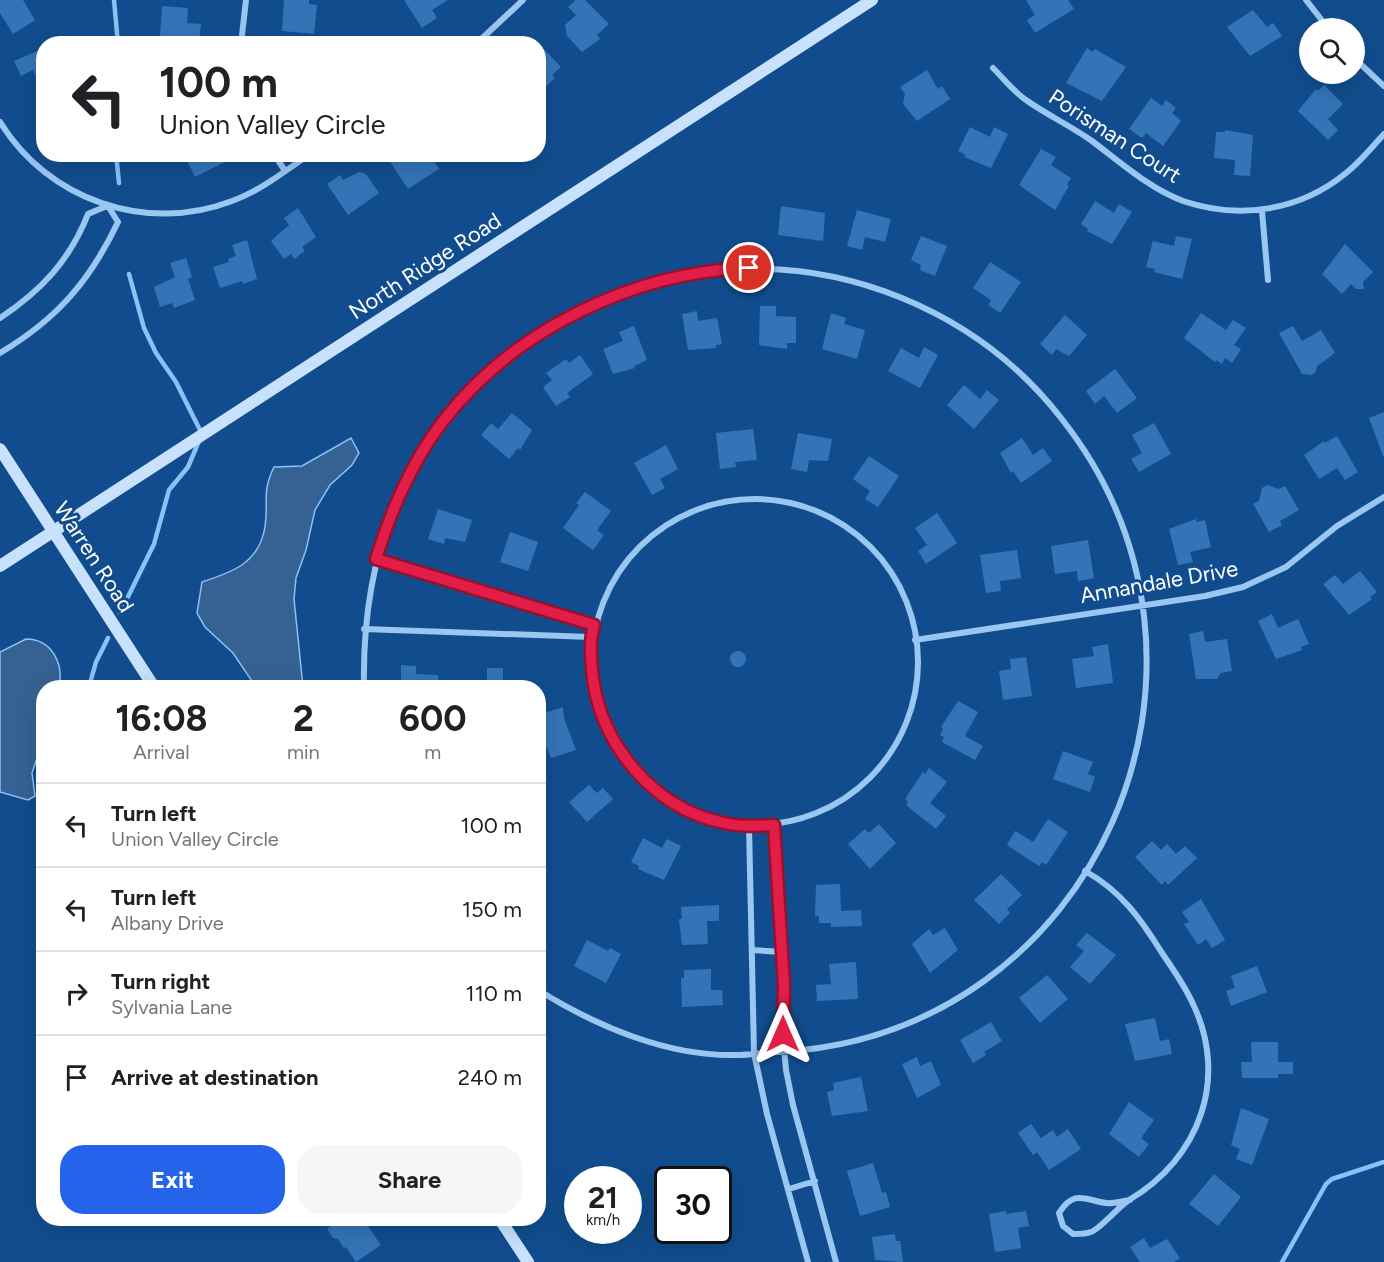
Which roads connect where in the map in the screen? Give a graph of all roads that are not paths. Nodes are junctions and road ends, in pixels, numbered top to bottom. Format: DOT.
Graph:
graph roads {
  1 [pos="246,0"];
  2 [pos="523,0"];
  3 [pos="872,0"];
  4 [pos="1306,0"];
  5 [pos="1320,18"];
  6 [pos="242,36"];
  7 [pos="485,36"];
  8 [pos="993,68"];
  9 [pos="1365,68"];
  10 [pos="1384,86"];
  11 [pos="0,122"];
  12 [pos="1384,134"];
  13 [pos="279,162"];
  14 [pos="298,162"];
  15 [pos="285,171"];
  16 [pos="108,206"];
  17 [pos="1262,211"];
  18 [pos="1268,280"];
  19 [pos="0,318"];
  20 [pos="0,353"];
  21 [pos="0,449"];
  22 [pos="1384,497"];
  23 [pos="54,534"];
  24 [pos="376,559"];
  25 [pos="0,566"];
  26 [pos="1144,605"];
  27 [pos="594,625"];
  28 [pos="364,629"];
  29 [pos="591,637"];
  30 [pos="915,640"];
  31 [pos="149,680"];
  32 [pos="364,680"];
  33 [pos="774,825"];
  34 [pos="748,826"];
  35 [pos="1085,871"];
  36 [pos="752,950"];
  37 [pos="782,952"];
  38 [pos="546,994"];
  39 [pos="785,1051"];
  40 [pos="754,1052"];
  41 [pos="815,1181"];
  42 [pos="789,1189"];
  43 [pos="1130,1200"];
  44 [pos="504,1226"];
  45 [pos="528,1262"];
  46 [pos="808,1262"];
  47 [pos="836,1262"];
  1 -- 6 [label="street"];
  2 -- 7 [label="street"];
  3 -- 23 [label="street, North Ridge Road"];
  4 -- 5 [label="street"];
  8 -- 17 [label="street, Porisman Court"];
  9 -- 10 [label="street"];
  11 -- 16 [label="street"];
  12 -- 17 [label="street, Porisman Court"];
  13 -- 15 [label="street"];
  14 -- 15 [label="street"];
  15 -- 16 [label="street"];
  16 -- 19 [label="street"];
  16 -- 20 [label="street"];
  17 -- 18 [label="street"];
  21 -- 23 [label="street, Warren Road"];
  22 -- 26 [label="street, Annandale Drive"];
  23 -- 25 [label="street, North Ridge Road"];
  23 -- 31 [label="street, Warren Road"];
  24 -- 26 [label="street"];
  24 -- 27 [label="street"];
  24 -- 28 [label="street"];
  26 -- 30 [label="street, Annandale Drive"];
  26 -- 35 [label="street"];
  27 -- 29 [label="street"];
  27 -- 30 [label="street"];
  28 -- 29 [label="street"];
  28 -- 32 [label="street"];
  29 -- 34 [label="street"];
  30 -- 33 [label="street"];
  33 -- 34 [label="street"];
  33 -- 37 [label="street"];
  34 -- 36 [label="street"];
  35 -- 39 [label="street"];
  35 -- 43 [label="street"];
  36 -- 37 [label="street"];
  36 -- 40 [label="street"];
  37 -- 39 [label="street"];
  38 -- 40 [label="street"];
  39 -- 40 [label="street"];
  39 -- 41 [label="street"];
  40 -- 42 [label="street"];
  41 -- 42 [label="street"];
  41 -- 47 [label="street"];
  42 -- 46 [label="street"];
  43 -- 43 [label="street"];
  44 -- 45 [label="street"];
}
